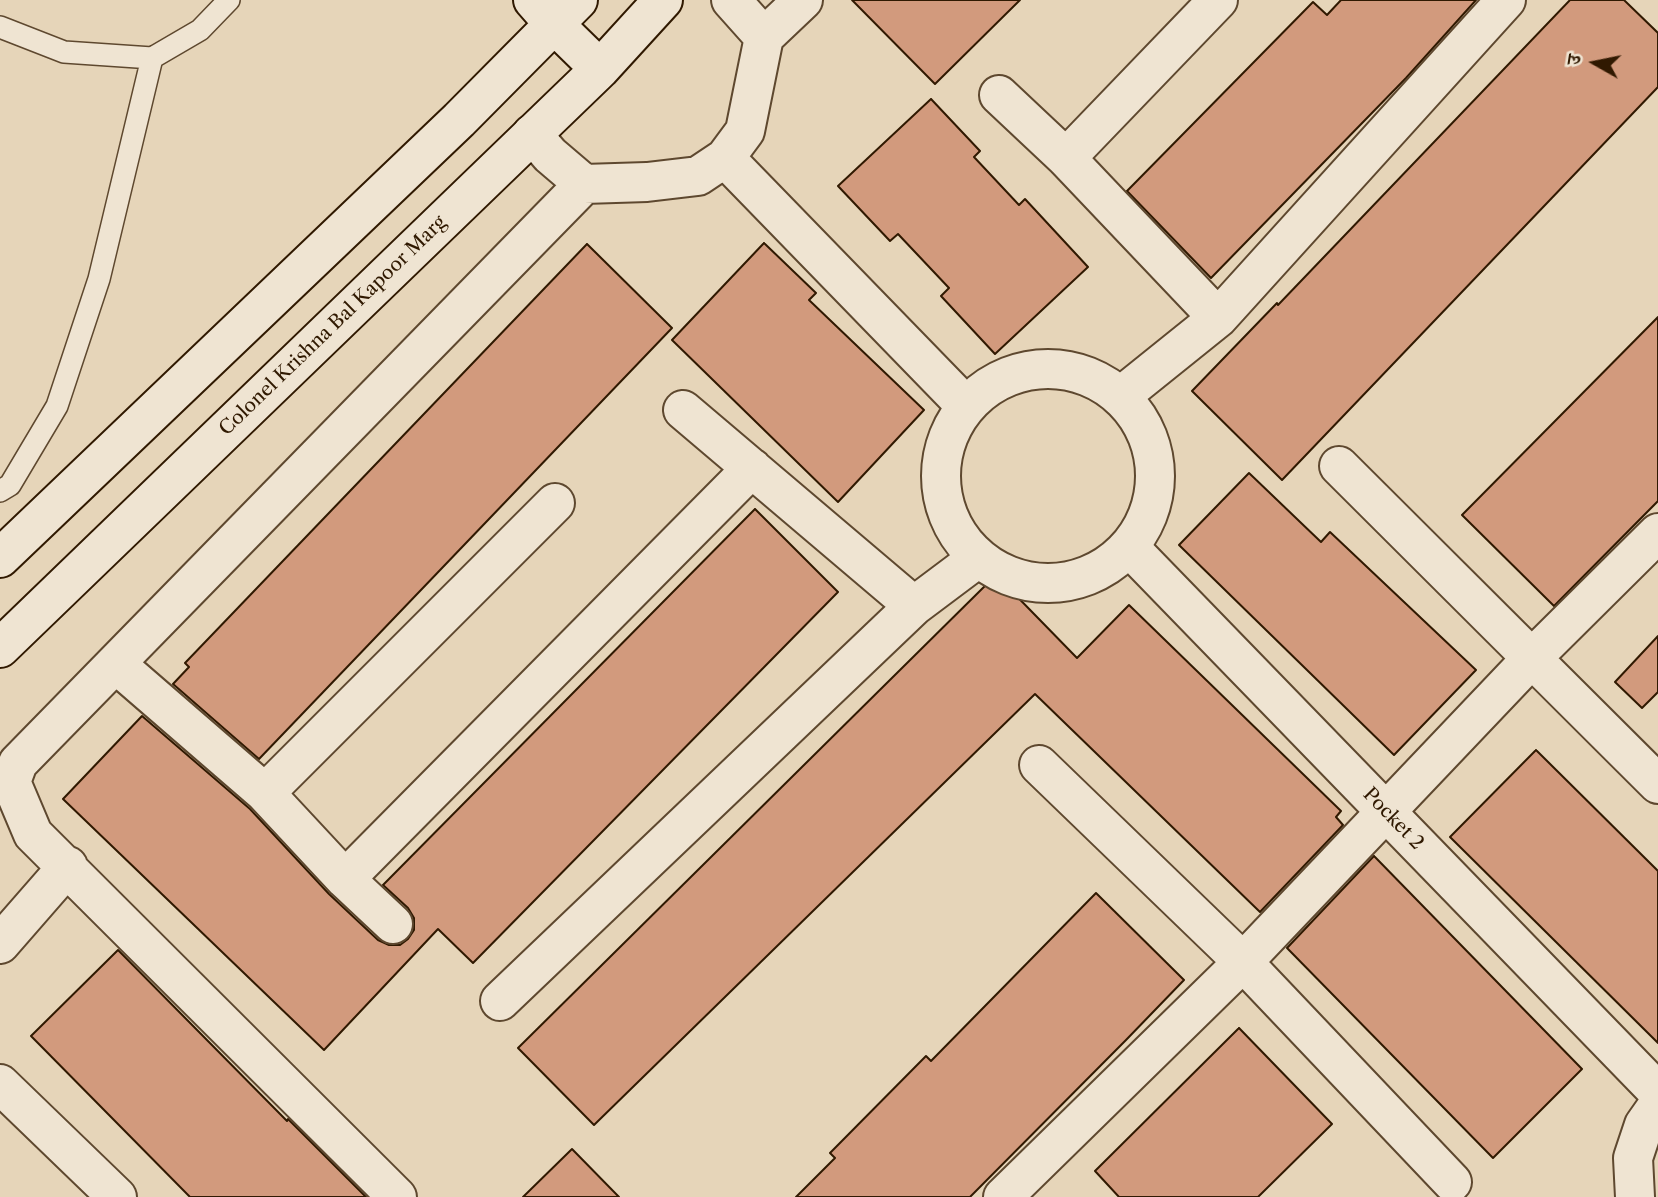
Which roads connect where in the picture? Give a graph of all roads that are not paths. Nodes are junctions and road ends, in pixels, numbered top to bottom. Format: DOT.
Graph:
graph roads {
  1 [pos="229,0"];
  2 [pos="731,0"];
  3 [pos="803,0"];
  4 [pos="1217,0"];
  5 [pos="1506,0"];
  6 [pos="653,3"];
  7 [pos="555,8"];
  8 [pos="0,27"];
  9 [pos="764,37"];
  10 [pos="152,58"];
  11 [pos="600,69"];
  12 [pos="999,95"];
  13 [pos="532,134"];
  14 [pos="725,158"];
  15 [pos="1066,158"];
  16 [pos="584,184"];
  17 [pos="1218,318"];
  18 [pos="1121,396"];
  19 [pos="966,406"];
  20 [pos="683,410"];
  21 [pos="1339,466"];
  22 [pos="752,468"];
  23 [pos="0,491"];
  24 [pos="555,503"];
  25 [pos="1658,534"];
  26 [pos="1129,547"];
  27 [pos="0,558"];
  28 [pos="978,558"];
  29 [pos="914,606"];
  30 [pos="0,648"];
  31 [pos="1531,659"];
  32 [pos="116,664"];
  33 [pos="1039,765"];
  34 [pos="1658,783"];
  35 [pos="265,793"];
  36 [pos="1386,811"];
  37 [pos="68,866"];
  38 [pos="345,879"];
  39 [pos="393,924"];
  40 [pos="0,944"];
  41 [pos="1243,962"];
  42 [pos="500,1001"];
  43 [pos="0,1084"];
  44 [pos="1658,1091"];
  45 [pos="1658,1105"];
  46 [pos="1452,1182"];
  47 [pos="117,1197"];
  48 [pos="397,1197"];
  49 [pos="1003,1197"];
  50 [pos="1635,1197"];
  1 -- 10 [label="lane"];
  2 -- 9 [label="street"];
  3 -- 9 [label="street"];
  4 -- 15 [label="street"];
  5 -- 17 [label="street"];
  6 -- 11 [label="street, Colonel Krishna Bal Kapoor Marg"];
  7 -- 11 [label="street"];
  7 -- 27 [label="street"];
  8 -- 10 [label="lane"];
  9 -- 14 [label="street"];
  10 -- 23 [label="lane"];
  11 -- 13 [label="street, Colonel Krishna Bal Kapoor Marg"];
  12 -- 15 [label="street"];
  13 -- 16 [label="street"];
  13 -- 30 [label="street, Colonel Krishna Bal Kapoor Marg"];
  14 -- 16 [label="street"];
  14 -- 19 [label="street"];
  15 -- 17 [label="street"];
  16 -- 32 [label="street"];
  17 -- 18 [label="street"];
  18 -- 19 [label="street"];
  18 -- 26 [label="street"];
  19 -- 28 [label="street"];
  20 -- 22 [label="street"];
  21 -- 31 [label="street"];
  22 -- 29 [label="street"];
  22 -- 38 [label="street"];
  24 -- 35 [label="street"];
  25 -- 31 [label="street"];
  26 -- 28 [label="street"];
  26 -- 36 [label="street, Pocket 2"];
  28 -- 29 [label="street"];
  29 -- 42 [label="street"];
  31 -- 34 [label="street"];
  31 -- 36 [label="street"];
  32 -- 35 [label="street"];
  32 -- 37 [label="street"];
  33 -- 41 [label="street"];
  35 -- 38 [label="street"];
  36 -- 41 [label="street"];
  36 -- 44 [label="street, Pocket 2"];
  37 -- 40 [label="street"];
  37 -- 48 [label="street"];
  38 -- 39 [label="street"];
  41 -- 46 [label="street"];
  41 -- 49 [label="street"];
  43 -- 47 [label="street"];
  45 -- 50 [label="street"];
}
